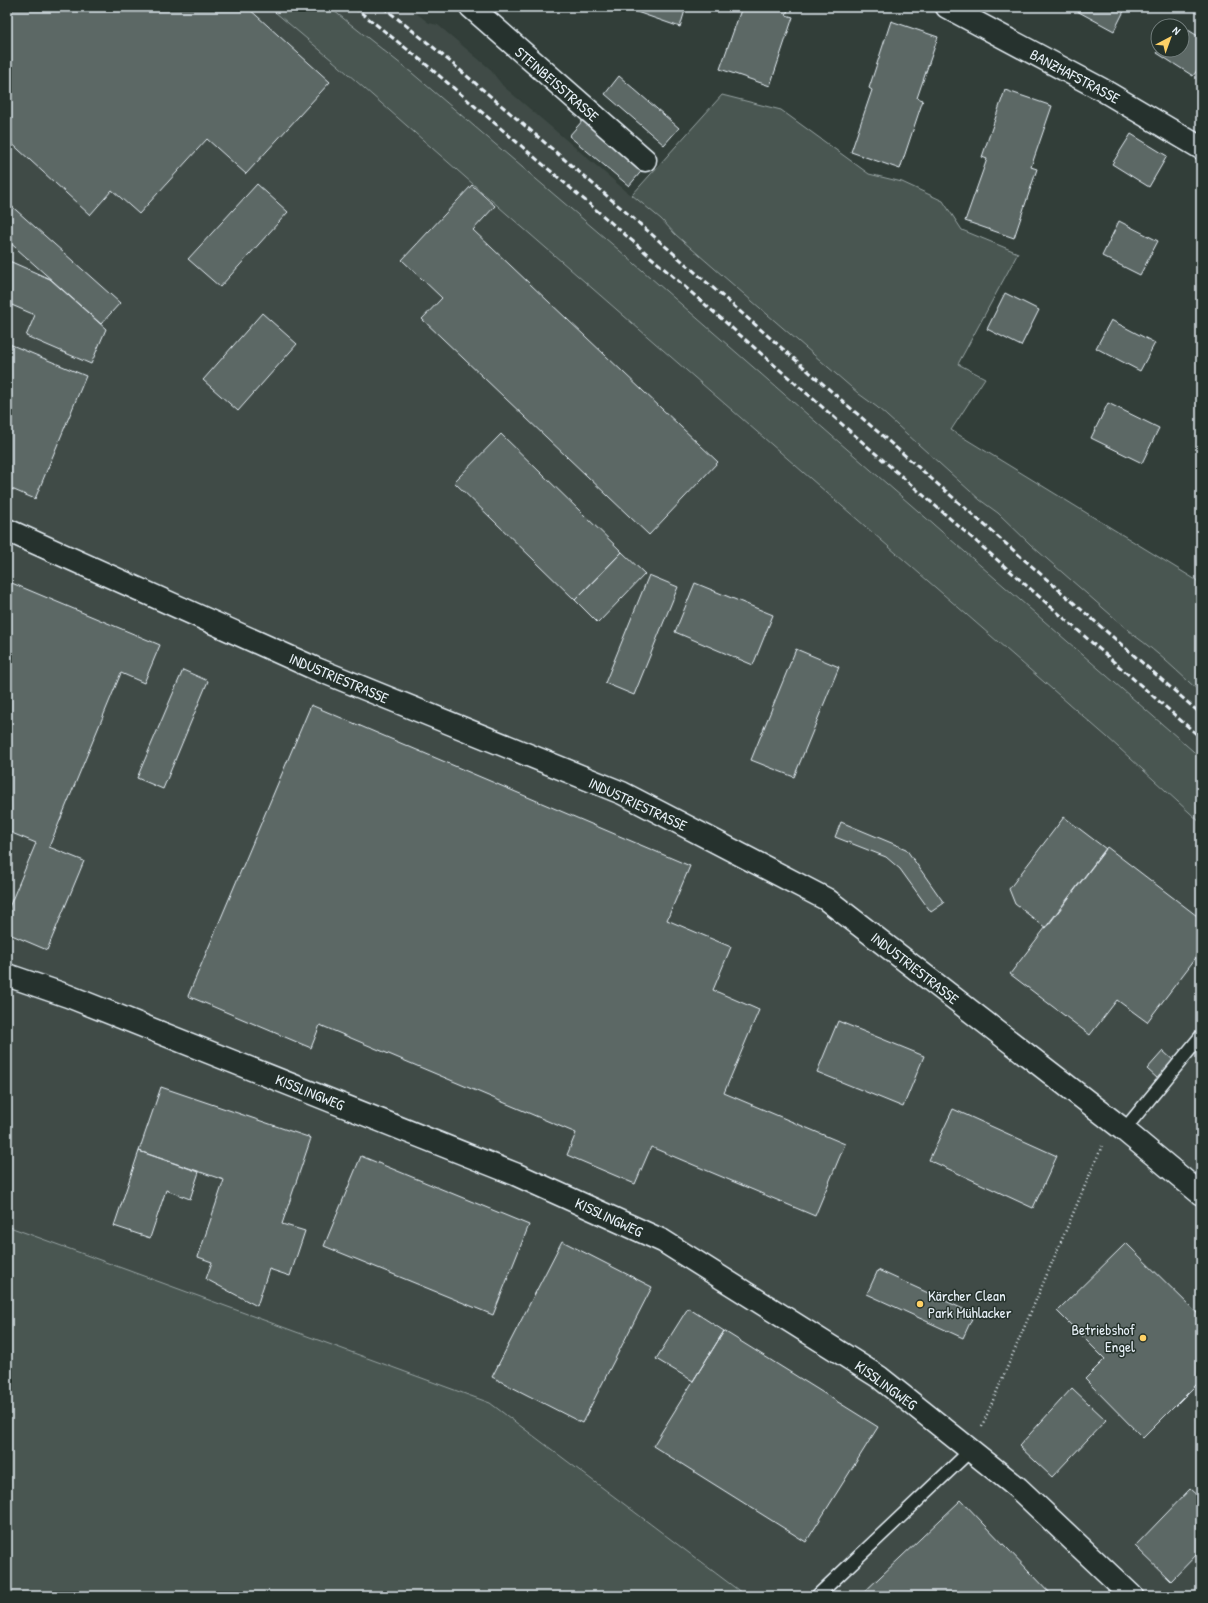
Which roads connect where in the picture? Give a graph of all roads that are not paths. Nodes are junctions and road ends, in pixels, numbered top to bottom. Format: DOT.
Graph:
graph roads {
  1 [pos="471,7"];
  2 [pos="947,7"];
  3 [pos="1201,148"];
  4 [pos="644,160"];
  5 [pos="7,530"];
  6 [pos="7,975"];
  7 [pos="1201,1036"];
  8 [pos="1120,1127"];
  9 [pos="1201,1194"];
  10 [pos="971,1450"];
  11 [pos="817,1596"];
  12 [pos="1132,1596"];
  1 -- 4 [label="street, STEINBEISSTRASSE"];
  2 -- 3 [label="street, BANZHAFSTRASSE"];
  5 -- 8 [label="street, INDUSTRIESTRASSE"];
  6 -- 10 [label="street, KISSLINGWEG"];
  7 -- 8 [label="lane"];
  8 -- 9 [label="street, INDUSTRIESTRASSE"];
  10 -- 11 [label="lane"];
  10 -- 12 [label="street, KISSLINGWEG"];
}
